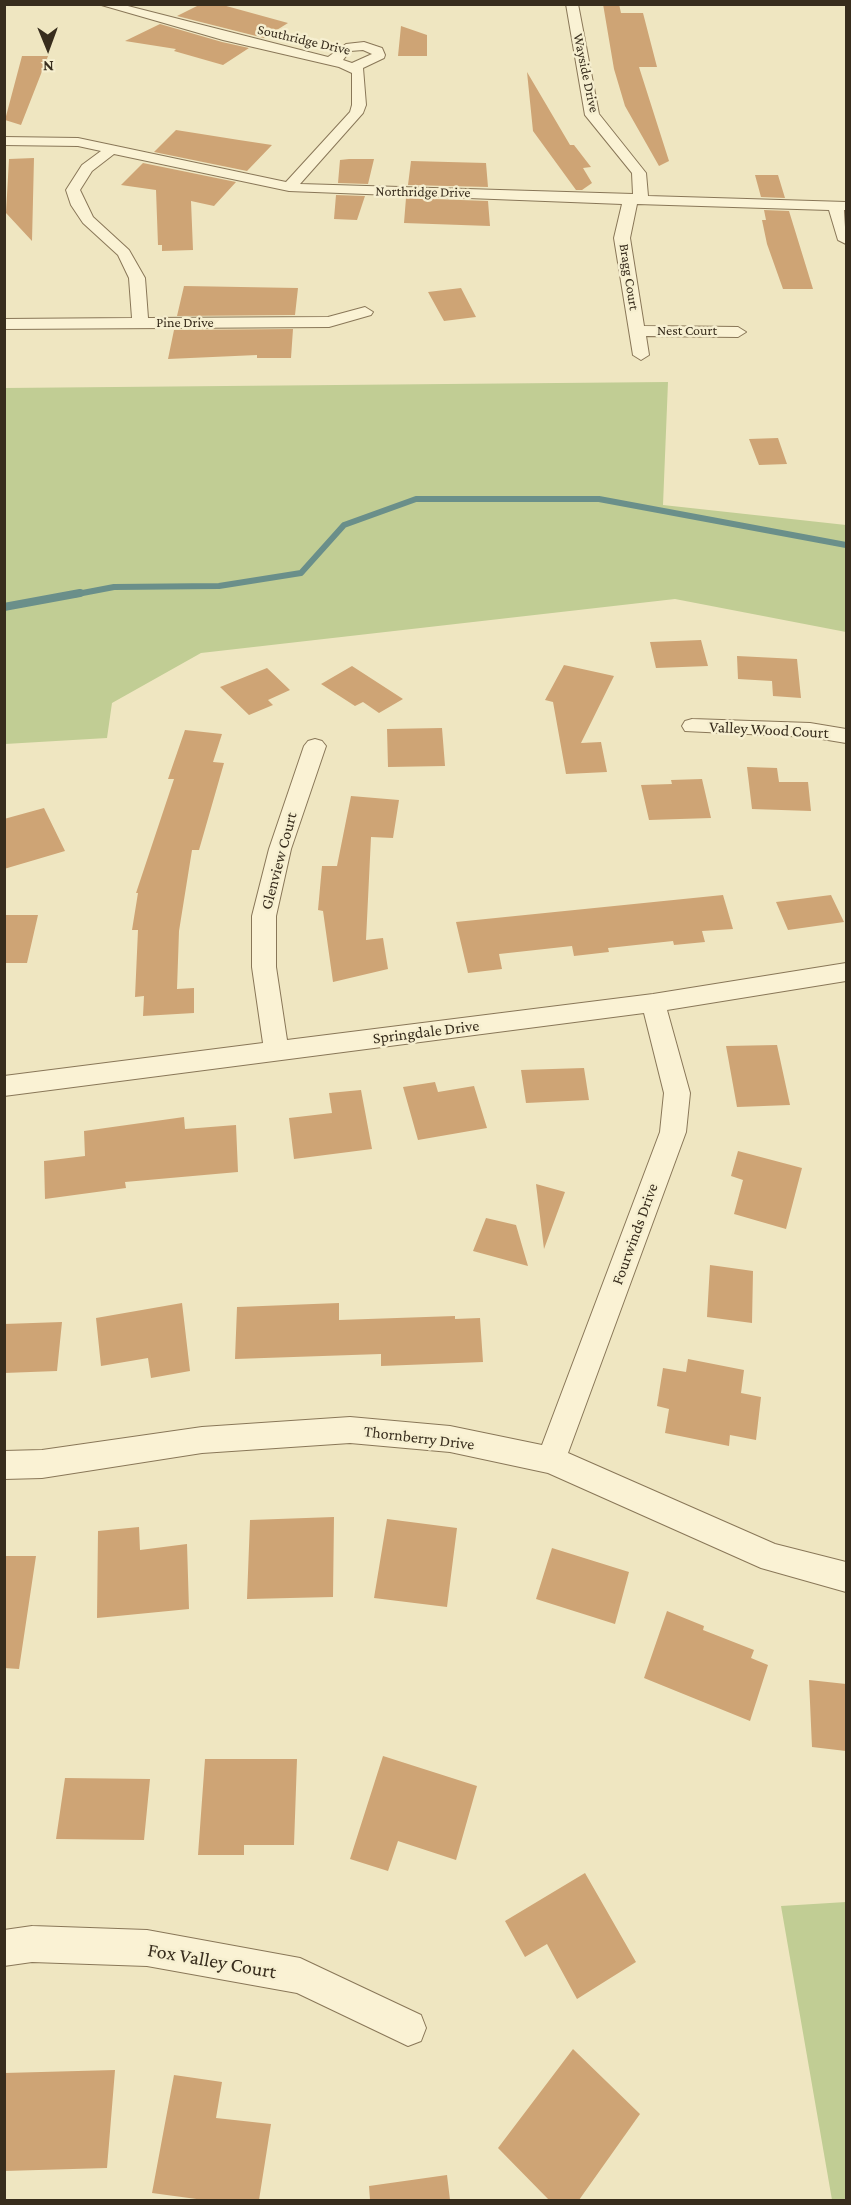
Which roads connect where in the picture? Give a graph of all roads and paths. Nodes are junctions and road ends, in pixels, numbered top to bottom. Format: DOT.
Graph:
graph roads {
  1 [pos="104,4"];
  2 [pos="164,4"];
  3 [pos="572,4"];
  4 [pos="139,15"];
  5 [pos="330,60"];
  6 [pos="355,67"];
  7 [pos="4,141"];
  8 [pos="112,149"];
  9 [pos="289,187"];
  10 [pos="636,199"];
  11 [pos="841,206"];
  12 [pos="846,240"];
  13 [pos="365,312"];
  14 [pos="140,323"];
  15 [pos="4,324"];
  16 [pos="637,332"];
  17 [pos="738,332"];
  18 [pos="641,355"];
  19 [pos="692,726"];
  20 [pos="846,736"];
  21 [pos="315,746"];
  22 [pos="846,972"];
  23 [pos="653,1003"];
  24 [pos="276,1050"];
  25 [pos="4,1086"];
  26 [pos="551,1460"];
  27 [pos="4,1465"];
  28 [pos="846,1576"];
  29 [pos="4,1948"];
  30 [pos="408,2028"];
  1 -- 4 [label="street, Southridge Drive"];
  2 -- 4 [label="street"];
  3 -- 10 [label="street, Wayside Drive"];
  4 -- 5 [label="street, Southridge Drive"];
  5 -- 6 [label="street, Southridge Drive"];
  5 -- 6 [label="street"];
  6 -- 9 [label="street, Southridge Drive"];
  7 -- 8 [label="street, Northridge Drive"];
  8 -- 9 [label="street, Northridge Drive"];
  8 -- 14 [label="street"];
  9 -- 10 [label="street, Northridge Drive"];
  10 -- 11 [label="street, Northridge Drive"];
  10 -- 16 [label="street, Bragg Court"];
  11 -- 12 [label="street"];
  13 -- 14 [label="street, Pine Drive"];
  14 -- 15 [label="street, Pine Drive"];
  16 -- 17 [label="street, Nest Court"];
  16 -- 18 [label="street, Bragg Court"];
  19 -- 20 [label="street, Valley Wood Court"];
  21 -- 24 [label="street, Glenview Court"];
  22 -- 23 [label="street, Springdale Drive"];
  23 -- 24 [label="street, Springdale Drive"];
  23 -- 26 [label="street, Fourwinds Drive"];
  24 -- 25 [label="street, Springdale Drive"];
  26 -- 27 [label="street, Thornberry Drive"];
  26 -- 28 [label="street, Thornberry Drive"];
  29 -- 30 [label="street, Fox Valley Court"];
}
